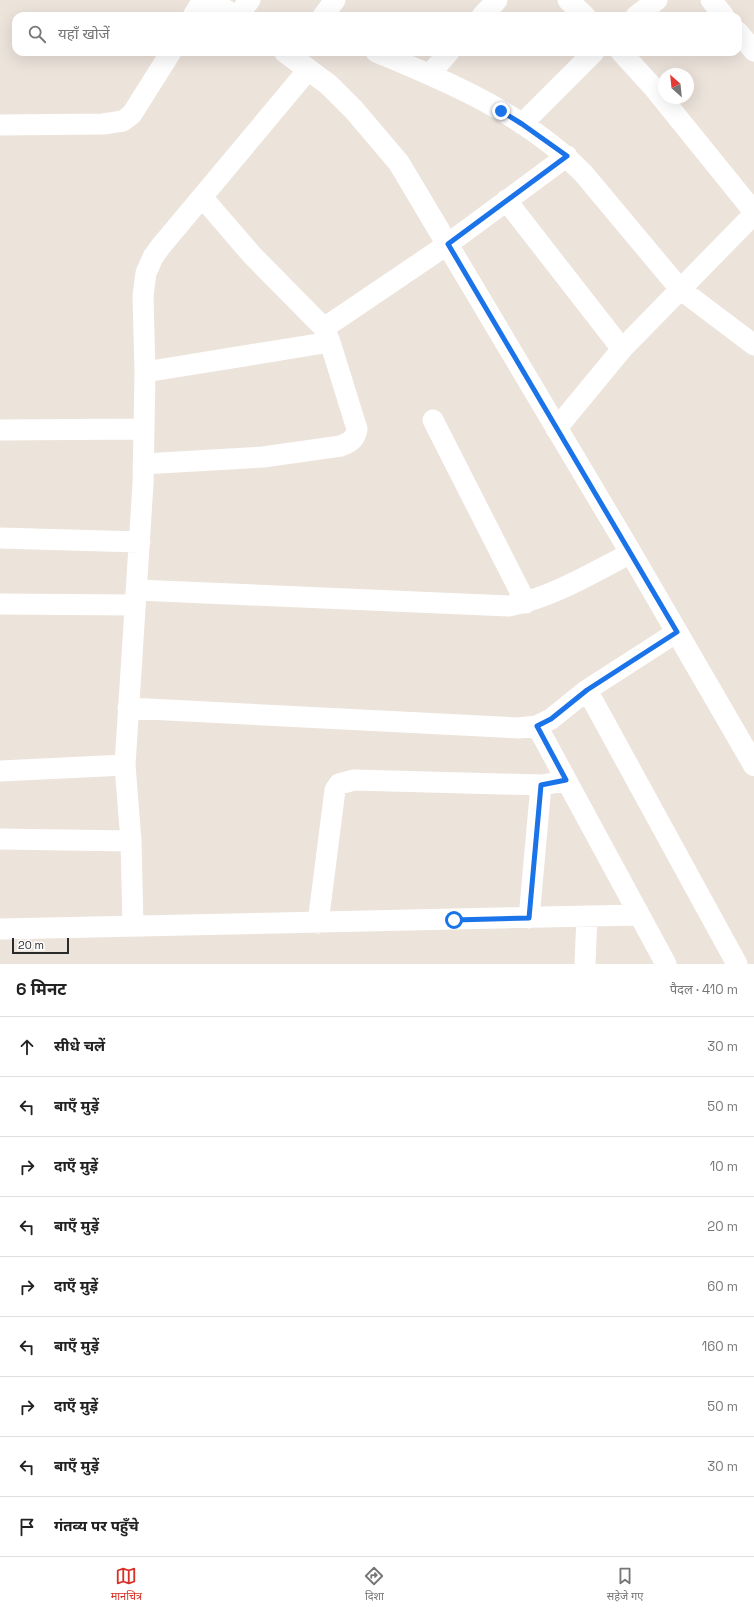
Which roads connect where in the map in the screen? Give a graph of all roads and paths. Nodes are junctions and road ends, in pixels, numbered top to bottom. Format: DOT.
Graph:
graph roads {
  1 [pos="203,0"];
  2 [pos="210,0"];
  3 [pos="250,0"];
  4 [pos="335,0"];
  5 [pos="497,0"];
  6 [pos="568,0"];
  7 [pos="657,0"];
  8 [pos="711,0"];
  9 [pos="196,12"];
  10 [pos="228,12"];
  11 [pos="241,12"];
  12 [pos="326,12"];
  13 [pos="486,12"];
  14 [pos="581,12"];
  15 [pos="641,12"];
  16 [pos="721,12"];
  17 [pos="742,37"];
  18 [pos="754,51"];
  19 [pos="168,56"];
  20 [pos="290,56"];
  21 [pos="386,56"];
  22 [pos="446,56"];
  23 [pos="590,56"];
  24 [pos="625,56"];
  25 [pos="308,70"];
  26 [pos="430,74"];
  27 [pos="522,124"];
  28 [pos="0,125"];
  29 [pos="567,156"];
  30 [pos="202,197"];
  31 [pos="506,200"];
  32 [pos="754,213"];
  33 [pos="448,244"];
  34 [pos="680,289"];
  35 [pos="327,335"];
  36 [pos="754,345"];
  37 [pos="622,349"];
  38 [pos="145,372"];
  39 [pos="433,420"];
  40 [pos="144,429"];
  41 [pos="556,429"];
  42 [pos="1,430"];
  43 [pos="143,464"];
  44 [pos="0,538"];
  45 [pos="140,542"];
  46 [pos="631,553"];
  47 [pos="136,598"];
  48 [pos="526,603"];
  49 [pos="0,604"];
  50 [pos="677,632"];
  51 [pos="587,690"];
  52 [pos="128,708"];
  53 [pos="537,726"];
  54 [pos="125,765"];
  55 [pos="754,765"];
  56 [pos="0,771"];
  57 [pos="566,780"];
  58 [pos="541,785"];
  59 [pos="0,839"];
  60 [pos="131,841"];
  61 [pos="638,915"];
  62 [pos="587,916"];
  63 [pos="529,918"];
  64 [pos="318,923"];
  65 [pos="132,926"];
  66 [pos="0,929"];
  67 [pos="585,964"];
  68 [pos="666,964"];
  69 [pos="737,964"];
  1 -- 9 [label="street"];
  2 -- 10 [label="street"];
  3 -- 11 [label="street"];
  4 -- 12 [label="street"];
  5 -- 13 [label="street"];
  6 -- 14 [label="street"];
  7 -- 15 [label="street"];
  8 -- 16 [label="street"];
  17 -- 18 [label="street"];
  19 -- 28 [label="street"];
  20 -- 25 [label="street"];
  21 -- 26 [label="street"];
  22 -- 26 [label="street"];
  23 -- 27 [label="street"];
  24 -- 32 [label="street"];
  25 -- 30 [label="street"];
  25 -- 33 [label="street"];
  26 -- 27 [label="street"];
  27 -- 29 [label="street"];
  29 -- 31 [label="street"];
  29 -- 34 [label="street"];
  30 -- 35 [label="street"];
  30 -- 38 [label="street"];
  31 -- 33 [label="street"];
  31 -- 37 [label="street"];
  32 -- 34 [label="street"];
  33 -- 35 [label="street"];
  33 -- 41 [label="street"];
  34 -- 36 [label="street"];
  34 -- 37 [label="street"];
  35 -- 38 [label="street"];
  35 -- 43 [label="street"];
  37 -- 41 [label="street"];
  38 -- 40 [label="street"];
  39 -- 48 [label="street"];
  40 -- 42 [label="street"];
  40 -- 43 [label="street"];
  41 -- 46 [label="street"];
  43 -- 45 [label="street"];
  44 -- 45 [label="street"];
  45 -- 47 [label="street"];
  46 -- 48 [label="street"];
  46 -- 50 [label="street"];
  47 -- 48 [label="street"];
  47 -- 49 [label="street"];
  47 -- 52 [label="street"];
  50 -- 51 [label="street"];
  50 -- 55 [label="street"];
  51 -- 53 [label="street"];
  51 -- 69 [label="street"];
  52 -- 53 [label="street"];
  52 -- 54 [label="street"];
  53 -- 57 [label="street"];
  54 -- 56 [label="street"];
  54 -- 60 [label="street"];
  57 -- 58 [label="street"];
  57 -- 61 [label="street"];
  58 -- 63 [label="street"];
  58 -- 64 [label="street"];
  59 -- 60 [label="street"];
  60 -- 65 [label="street"];
  61 -- 62 [label="street"];
  61 -- 68 [label="street"];
  62 -- 63 [label="street"];
  62 -- 67 [label="street"];
  63 -- 64 [label="street"];
  64 -- 65 [label="street"];
  65 -- 66 [label="street"];
}
